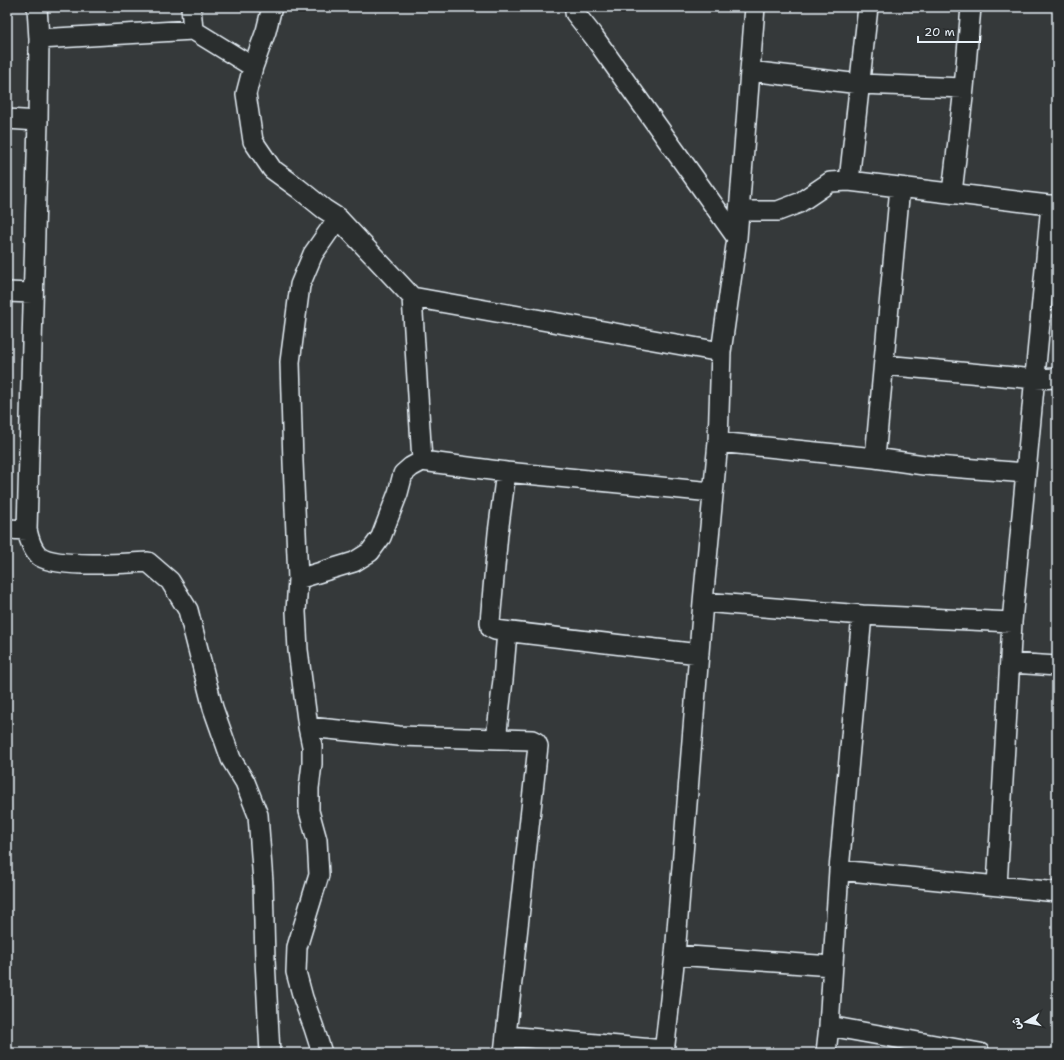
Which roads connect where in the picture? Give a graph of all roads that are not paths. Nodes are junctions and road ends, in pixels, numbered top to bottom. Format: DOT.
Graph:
graph roads {
  1 [pos="36,7"];
  2 [pos="191,7"];
  3 [pos="272,7"];
  4 [pos="755,7"];
  5 [pos="868,7"];
  6 [pos="971,7"];
  7 [pos="573,9"];
  8 [pos="193,30"];
  9 [pos="39,39"];
  10 [pos="252,67"];
  11 [pos="750,71"];
  12 [pos="860,84"];
  13 [pos="964,88"];
  14 [pos="7,119"];
  15 [pos="38,120"];
  16 [pos="849,181"];
  17 [pos="900,188"];
  18 [pos="952,193"];
  19 [pos="1054,205"];
  20 [pos="740,211"];
  21 [pos="338,218"];
  22 [pos="737,238"];
  23 [pos="7,292"];
  24 [pos="32,292"];
  25 [pos="412,297"];
  26 [pos="721,352"];
  27 [pos="884,365"];
  28 [pos="1057,378"];
  29 [pos="1035,379"];
  30 [pos="718,442"];
  31 [pos="875,458"];
  32 [pos="422,461"];
  33 [pos="506,472"];
  34 [pos="1026,473"];
  35 [pos="712,492"];
  36 [pos="7,529"];
  37 [pos="27,530"];
  38 [pos="298,579"];
  39 [pos="703,602"];
  40 [pos="862,615"];
  41 [pos="1012,622"];
  42 [pos="507,632"];
  43 [pos="699,654"];
  44 [pos="1010,663"];
  45 [pos="1057,666"];
  46 [pos="308,727"];
  47 [pos="496,739"];
  48 [pos="839,870"];
  49 [pos="997,886"];
  50 [pos="1057,892"];
  51 [pos="675,955"];
  52 [pos="832,966"];
  53 [pos="829,1026"];
  54 [pos="505,1044"];
  55 [pos="572,1048"];
  56 [pos="664,1052"];
  57 [pos="270,1053"];
  58 [pos="322,1053"];
  59 [pos="826,1053"];
  60 [pos="980,1053"];
  1 -- 9 [label="street"];
  2 -- 8 [label="street"];
  3 -- 10 [label="street"];
  4 -- 11 [label="street"];
  5 -- 12 [label="street"];
  6 -- 13 [label="street"];
  7 -- 22 [label="street"];
  8 -- 9 [label="street"];
  8 -- 10 [label="street"];
  9 -- 15 [label="street"];
  10 -- 21 [label="street"];
  11 -- 12 [label="street"];
  11 -- 20 [label="street"];
  12 -- 13 [label="street"];
  12 -- 16 [label="street"];
  13 -- 18 [label="street"];
  14 -- 15 [label="street"];
  15 -- 24 [label="street"];
  16 -- 17 [label="street"];
  16 -- 20 [label="street"];
  17 -- 18 [label="street"];
  17 -- 27 [label="street"];
  18 -- 19 [label="street"];
  19 -- 29 [label="street"];
  20 -- 22 [label="street"];
  21 -- 25 [label="street"];
  21 -- 38 [label="street"];
  22 -- 26 [label="street"];
  23 -- 24 [label="street"];
  24 -- 37 [label="street"];
  25 -- 26 [label="street"];
  25 -- 32 [label="street"];
  26 -- 30 [label="street"];
  27 -- 29 [label="street"];
  27 -- 31 [label="street"];
  28 -- 29 [label="street"];
  29 -- 34 [label="street"];
  30 -- 31 [label="street"];
  30 -- 35 [label="street"];
  31 -- 34 [label="street"];
  32 -- 33 [label="street"];
  32 -- 38 [label="street"];
  33 -- 35 [label="street"];
  33 -- 42 [label="street"];
  34 -- 41 [label="street"];
  35 -- 39 [label="street"];
  36 -- 37 [label="street"];
  37 -- 57 [label="street"];
  38 -- 46 [label="street"];
  39 -- 40 [label="street"];
  39 -- 43 [label="street"];
  40 -- 41 [label="street"];
  40 -- 48 [label="street"];
  41 -- 44 [label="street"];
  42 -- 43 [label="street"];
  42 -- 47 [label="street"];
  43 -- 51 [label="street"];
  44 -- 45 [label="street"];
  44 -- 49 [label="street"];
  46 -- 47 [label="street"];
  46 -- 58 [label="street"];
  47 -- 54 [label="street"];
  48 -- 49 [label="street"];
  48 -- 52 [label="street"];
  49 -- 50 [label="street"];
  51 -- 52 [label="street"];
  51 -- 56 [label="street"];
  52 -- 53 [label="street"];
  53 -- 59 [label="street"];
  53 -- 60 [label="street"];
  54 -- 55 [label="street"];
  55 -- 56 [label="street"];
}
